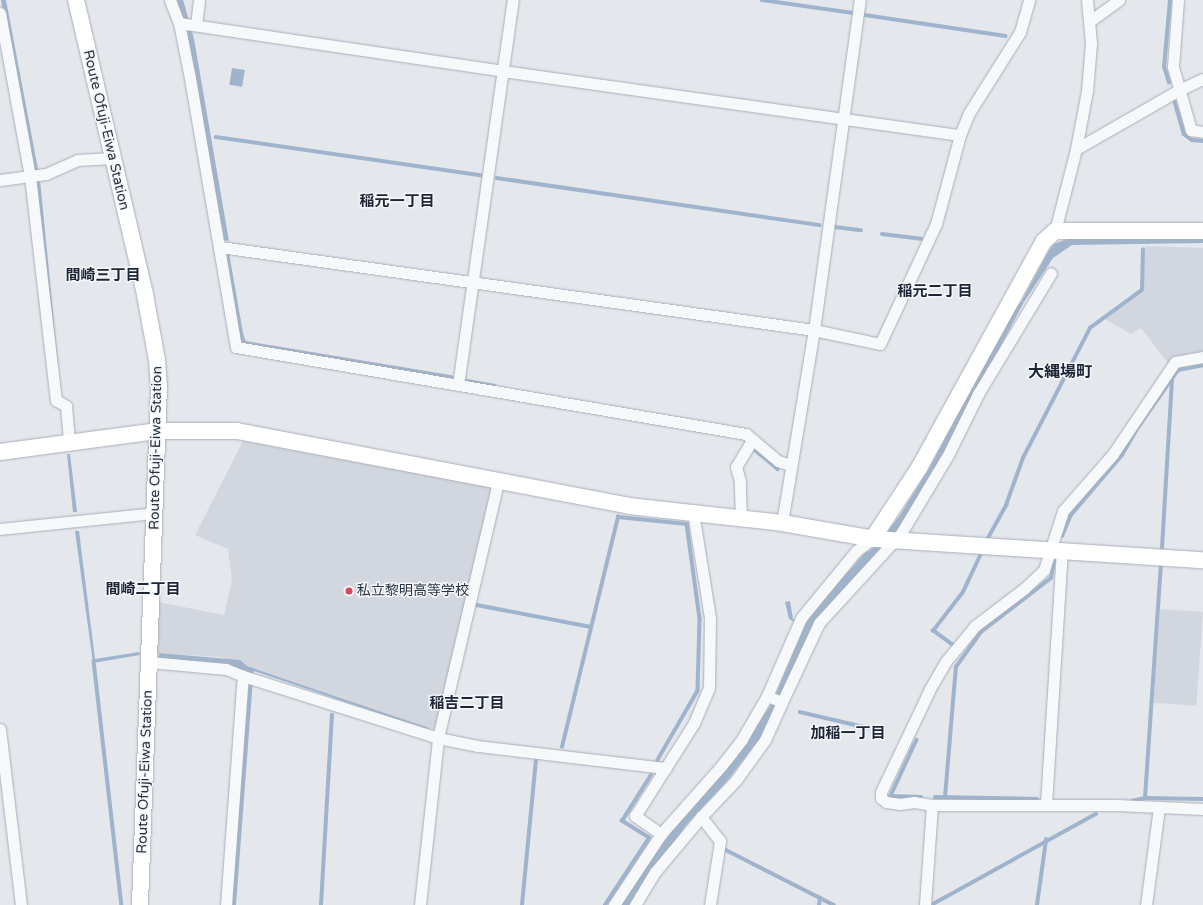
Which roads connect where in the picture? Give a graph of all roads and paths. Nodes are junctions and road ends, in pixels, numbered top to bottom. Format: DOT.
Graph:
graph roads {
  1 [pos="76,0"];
  2 [pos="170,0"];
  3 [pos="199,0"];
  4 [pos="513,0"];
  5 [pos="860,0"];
  6 [pos="1028,0"];
  7 [pos="1087,0"];
  8 [pos="1119,0"];
  9 [pos="1178,0"];
  10 [pos="0,14"];
  11 [pos="1090,21"];
  12 [pos="187,24"];
  13 [pos="503,71"];
  14 [pos="1203,79"];
  15 [pos="1179,90"];
  16 [pos="843,118"];
  17 [pos="1203,132"];
  18 [pos="960,135"];
  19 [pos="1076,149"];
  20 [pos="113,158"];
  21 [pos="34,176"];
  22 [pos="0,180"];
  23 [pos="1055,231"];
  24 [pos="1203,231"];
  25 [pos="220,247"];
  26 [pos="1051,273"];
  27 [pos="473,280"];
  28 [pos="814,330"];
  29 [pos="1203,357"];
  30 [pos="458,385"];
  31 [pos="158,431"];
  32 [pos="752,440"];
  33 [pos="69,443"];
  34 [pos="0,452"];
  35 [pos="790,465"];
  36 [pos="498,483"];
  37 [pos="693,512"];
  38 [pos="155,513"];
  39 [pos="741,518"];
  40 [pos="782,523"];
  41 [pos="0,529"];
  42 [pos="874,538"];
  43 [pos="895,540"];
  44 [pos="1056,550"];
  45 [pos="1203,560"];
  46 [pos="149,662"];
  47 [pos="248,678"];
  48 [pos="775,699"];
  49 [pos="0,729"];
  50 [pos="438,738"];
  51 [pos="666,768"];
  52 [pos="1046,804"];
  53 [pos="932,805"];
  54 [pos="1158,808"];
  55 [pos="1203,809"];
  56 [pos="701,817"];
  57 [pos="660,834"];
  58 [pos="21,905"];
  59 [pos="140,905"];
  60 [pos="226,905"];
  61 [pos="420,905"];
  62 [pos="614,905"];
  63 [pos="635,905"];
  64 [pos="710,905"];
  65 [pos="924,905"];
  66 [pos="1146,905"];
  1 -- 20 [label="street, Route Ofuji-Eiwa Station"];
  2 -- 12 [label="street"];
  3 -- 12 [label="street"];
  4 -- 13 [label="street"];
  5 -- 16 [label="street"];
  6 -- 18 [label="street"];
  7 -- 11 [label="street"];
  8 -- 11 [label="street"];
  9 -- 15 [label="street"];
  10 -- 21 [label="street"];
  11 -- 19 [label="street"];
  12 -- 13 [label="street"];
  12 -- 25 [label="street"];
  13 -- 16 [label="street"];
  13 -- 27 [label="street"];
  14 -- 15 [label="street"];
  15 -- 17 [label="street"];
  15 -- 19 [label="street"];
  16 -- 18 [label="street"];
  16 -- 28 [label="street"];
  18 -- 28 [label="street"];
  19 -- 23 [label="street"];
  20 -- 21 [label="street"];
  20 -- 31 [label="street, Route Ofuji-Eiwa Station"];
  21 -- 22 [label="street"];
  21 -- 33 [label="street"];
  23 -- 24 [label="street"];
  23 -- 42 [label="street"];
  25 -- 27 [label="street"];
  25 -- 30 [label="street"];
  26 -- 43 [label="street"];
  27 -- 28 [label="street"];
  27 -- 30 [label="street"];
  28 -- 35 [label="street"];
  29 -- 44 [label="street"];
  30 -- 32 [label="street"];
  31 -- 33 [label="street"];
  31 -- 36 [label="street"];
  31 -- 38 [label="street, Route Ofuji-Eiwa Station"];
  32 -- 35 [label="street"];
  32 -- 39 [label="street"];
  33 -- 34 [label="street"];
  35 -- 40 [label="street"];
  36 -- 37 [label="street"];
  36 -- 50 [label="street"];
  37 -- 39 [label="street"];
  37 -- 51 [label="street"];
  38 -- 41 [label="street"];
  38 -- 46 [label="street, Route Ofuji-Eiwa Station"];
  39 -- 40 [label="street"];
  40 -- 42 [label="street"];
  42 -- 43 [label="street"];
  42 -- 48 [label="street"];
  43 -- 44 [label="street"];
  43 -- 48 [label="street"];
  44 -- 45 [label="street"];
  44 -- 52 [label="street"];
  44 -- 53 [label="street"];
  46 -- 47 [label="street"];
  46 -- 59 [label="street, Route Ofuji-Eiwa Station"];
  47 -- 50 [label="street"];
  47 -- 60 [label="street"];
  48 -- 56 [label="street"];
  48 -- 57 [label="street"];
  49 -- 58 [label="street"];
  50 -- 51 [label="street"];
  50 -- 61 [label="street"];
  51 -- 57 [label="street"];
  52 -- 53 [label="street"];
  52 -- 54 [label="street"];
  53 -- 65 [label="street"];
  54 -- 55 [label="street"];
  54 -- 66 [label="street"];
  56 -- 63 [label="street"];
  56 -- 64 [label="street"];
  57 -- 62 [label="street"];
}
